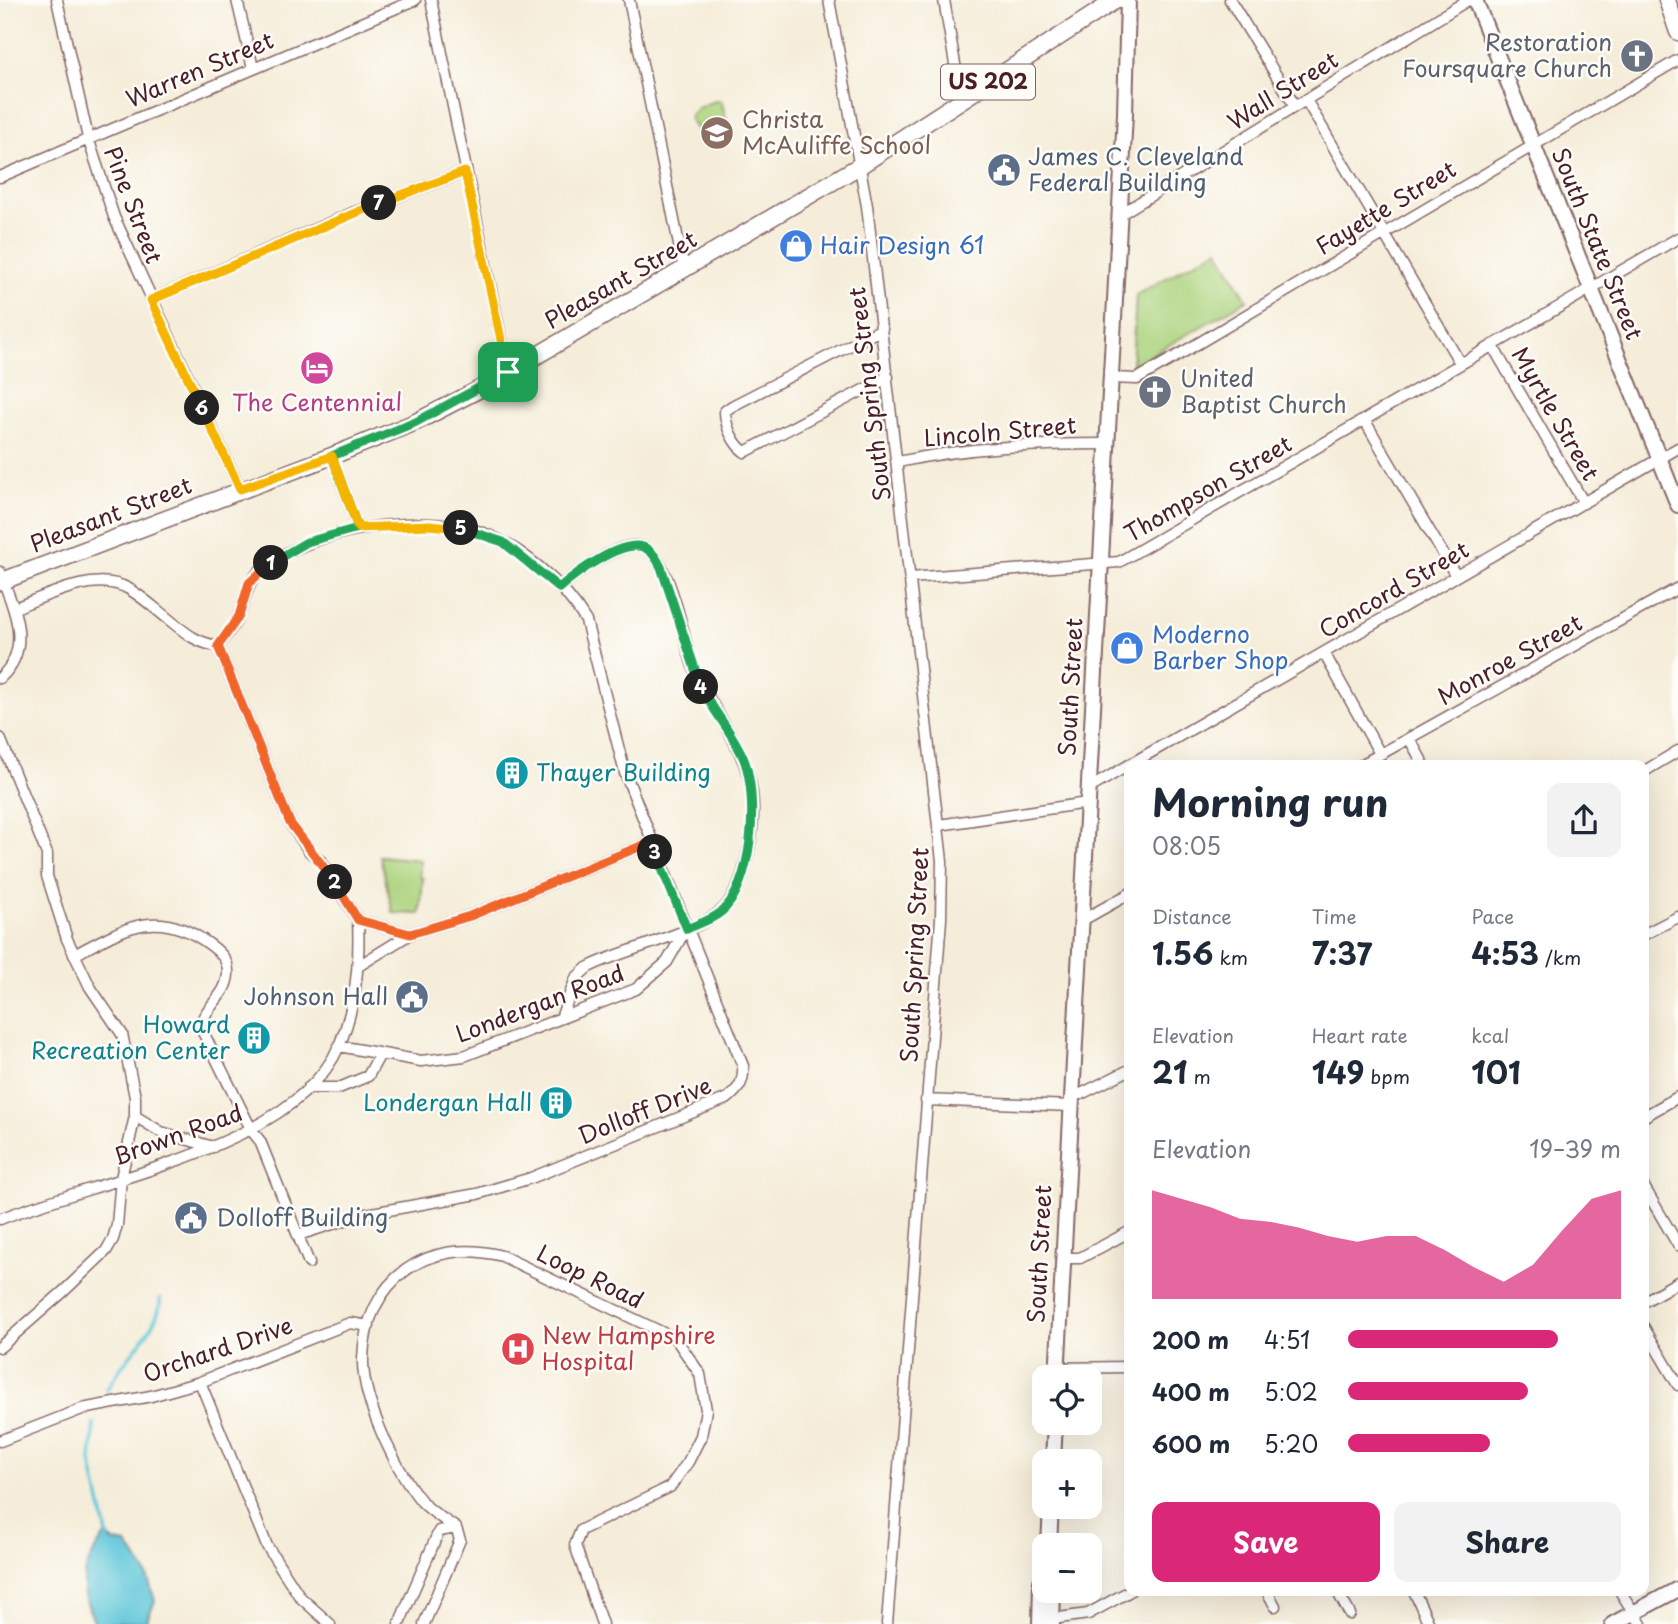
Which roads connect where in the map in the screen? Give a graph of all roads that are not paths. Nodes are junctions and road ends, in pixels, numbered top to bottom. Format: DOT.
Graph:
graph roads {
  1 [pos="57,0"];
  2 [pos="237,0"];
  3 [pos="415,0"];
  4 [pos="431,0"];
  5 [pos="629,0"];
  6 [pos="829,0"];
  7 [pos="944,0"];
  8 [pos="1116,0"];
  9 [pos="1128,0"];
  10 [pos="1230,0"];
  11 [pos="1468,0"];
  12 [pos="1475,0"];
  13 [pos="1667,0"];
  14 [pos="1678,32"];
  15 [pos="1678,60"];
  16 [pos="253,68"];
  17 [pos="961,99"];
  18 [pos="1306,100"];
  19 [pos="1295,106"];
  20 [pos="88,138"];
  21 [pos="1532,144"];
  22 [pos="861,165"];
  23 [pos="465,172"];
  24 [pos="0,177"];
  25 [pos="1118,215"];
  26 [pos="1383,232"];
  27 [pos="1678,238"];
  28 [pos="684,269"];
  29 [pos="1591,288"];
  30 [pos="151,300"];
  31 [pos="882,329"];
  32 [pos="1492,345"];
  33 [pos="1460,363"];
  34 [pos="508,372"];
  35 [pos="888,377"];
  36 [pos="1111,378"];
  37 [pos="1365,421"];
  38 [pos="1105,444"];
  39 [pos="1678,448"];
  40 [pos="332,456"];
  41 [pos="1660,459"];
  42 [pos="898,462"];
  43 [pos="240,489"];
  44 [pos="1584,503"];
  45 [pos="1678,505"];
  46 [pos="358,528"];
  47 [pos="1100,564"];
  48 [pos="1456,576"];
  49 [pos="1,578"];
  50 [pos="910,579"];
  51 [pos="559,588"];
  52 [pos="1678,588"];
  53 [pos="15,608"];
  54 [pos="218,646"];
  55 [pos="1324,653"];
  56 [pos="0,678"];
  57 [pos="0,738"];
  58 [pos="1409,738"];
  59 [pos="1678,751"];
  60 [pos="1380,754"];
  61 [pos="1138,760"];
  62 [pos="1370,760"];
  63 [pos="1421,760"];
  64 [pos="1649,768"];
  65 [pos="1124,769"];
  66 [pos="1087,796"];
  67 [pos="939,825"];
  68 [pos="651,842"];
  69 [pos="1124,897"];
  70 [pos="1678,917"];
  71 [pos="358,920"];
  72 [pos="1081,921"];
  73 [pos="687,929"];
  74 [pos="1649,932"];
  75 [pos="410,934"];
  76 [pos="74,955"];
  77 [pos="360,965"];
  78 [pos="561,1018"];
  79 [pos="339,1046"];
  80 [pos="379,1056"];
  81 [pos="1124,1072"];
  82 [pos="307,1088"];
  83 [pos="1678,1097"];
  84 [pos="926,1100"];
  85 [pos="1071,1100"];
  86 [pos="1649,1114"];
  87 [pos="135,1116"];
  88 [pos="251,1131"];
  89 [pos="214,1147"];
  90 [pos="121,1178"];
  91 [pos="1649,1195"];
  92 [pos="0,1219"];
  93 [pos="298,1235"];
  94 [pos="1124,1235"];
  95 [pos="1678,1245"];
  96 [pos="1062,1258"];
  97 [pos="309,1263"];
  98 [pos="1678,1282"];
  99 [pos="1649,1299"];
  100 [pos="369,1326"];
  101 [pos="1649,1336"];
  102 [pos="0,1347"];
  103 [pos="1057,1365"];
  104 [pos="1124,1367"];
  105 [pos="1102,1369"];
  106 [pos="200,1382"];
  107 [pos="1678,1385"];
  108 [pos="0,1441"];
  109 [pos="456,1528"];
  110 [pos="1678,1589"];
  111 [pos="1124,1594"];
  112 [pos="1270,1596"];
  113 [pos="1341,1596"];
  114 [pos="1416,1596"];
  115 [pos="1623,1596"];
  116 [pos="1045,1603"];
  117 [pos="1051,1603"];
  118 [pos="1275,1606"];
  119 [pos="1350,1614"];
  120 [pos="1637,1619"];
  121 [pos="1048,1622"];
  122 [pos="330,1624"];
  123 [pos="399,1624"];
  124 [pos="424,1624"];
  125 [pos="602,1624"];
  126 [pos="887,1624"];
  127 [pos="1429,1624"];
  128 [pos="1613,1624"];
  1 -- 20 [label="street, Pine Street"];
  2 -- 16 [label="street"];
  3 -- 16 [label="street, Warren Street"];
  4 -- 23 [label="street"];
  5 -- 28 [label="street"];
  6 -- 22 [label="street, South Spring Street"];
  7 -- 17 [label="street"];
  8 -- 17 [label="main road, Pleasant Street / US 202"];
  9 -- 25 [label="main road, South Street"];
  10 -- 19 [label="street"];
  11 -- 18 [label="street, Wall Street"];
  12 -- 21 [label="main road, South State Street"];
  13 -- 14 [label="main road"];
  15 -- 21 [label="street, Fayette Street"];
  16 -- 20 [label="street, Warren Street"];
  17 -- 22 [label="main road, Pleasant Street / US 202"];
  18 -- 19 [label="street, Wall Street"];
  18 -- 26 [label="street"];
  19 -- 25 [label="street, Wall Street"];
  20 -- 24 [label="street, Warren Street"];
  20 -- 30 [label="street, Pine Street"];
  21 -- 26 [label="street, Fayette Street"];
  21 -- 29 [label="main road, South State Street"];
  22 -- 28 [label="main road, Pleasant Street / US 202"];
  22 -- 31 [label="street, South Spring Street"];
  23 -- 30 [label="street"];
  23 -- 34 [label="street"];
  25 -- 36 [label="main road, South Street"];
  26 -- 33 [label="street"];
  26 -- 36 [label="street, Fayette Street"];
  27 -- 29 [label="street, Thompson Street"];
  28 -- 34 [label="main road, Pleasant Street / US 202"];
  29 -- 32 [label="street, Thompson Street"];
  29 -- 41 [label="main road, South State Street"];
  30 -- 43 [label="street, Pine Street"];
  31 -- 35 [label="street, South Spring Street"];
  31 -- 35 [label="street"];
  32 -- 33 [label="street, Thompson Street"];
  32 -- 44 [label="street, Myrtle Street"];
  33 -- 37 [label="street, Thompson Street"];
  34 -- 40 [label="main road, Pleasant Street / US 202"];
  35 -- 42 [label="street, South Spring Street"];
  36 -- 38 [label="main road, South Street"];
  37 -- 47 [label="street, Thompson Street"];
  37 -- 48 [label="street"];
  38 -- 42 [label="street, Lincoln Street"];
  38 -- 47 [label="main road, South Street"];
  39 -- 41 [label="street, Concord Street"];
  40 -- 43 [label="main road, Pleasant Street / US 202"];
  40 -- 46 [label="street"];
  41 -- 44 [label="street, Concord Street"];
  41 -- 45 [label="main road, South State Street"];
  42 -- 50 [label="street, South Spring Street"];
  43 -- 49 [label="main road, Pleasant Street / US 202"];
  44 -- 48 [label="street, Concord Street"];
  46 -- 51 [label="street, Dolloff Drive"];
  46 -- 54 [label="street, Dolloff Drive"];
  47 -- 50 [label="street, Thompson Street"];
  47 -- 66 [label="main road, South Street"];
  48 -- 55 [label="street, Concord Street"];
  49 -- 53 [label="street"];
  50 -- 67 [label="street, South Spring Street"];
  51 -- 68 [label="street, Dolloff Drive"];
  51 -- 73 [label="street"];
  52 -- 58 [label="street, Monroe Street"];
  53 -- 54 [label="street"];
  53 -- 56 [label="street"];
  54 -- 71 [label="street"];
  55 -- 60 [label="street"];
  55 -- 61 [label="street, Concord Street"];
  57 -- 76 [label="street"];
  58 -- 60 [label="street, Monroe Street"];
  58 -- 63 [label="street"];
  59 -- 64 [label="street"];
  60 -- 62 [label="street, Monroe Street"];
  65 -- 66 [label="street, Concord Street"];
  66 -- 67 [label="street, Concord Street"];
  66 -- 72 [label="main road, South Street"];
  67 -- 84 [label="street, South Spring Street"];
  68 -- 73 [label="street, Dolloff Drive"];
  68 -- 75 [label="street"];
  69 -- 72 [label="street"];
  70 -- 74 [label="street"];
  71 -- 75 [label="street"];
  71 -- 77 [label="street, Brown Road"];
  72 -- 85 [label="main road, South Street"];
  73 -- 78 [label="street, Londergan Road"];
  73 -- 78 [label="street"];
  73 -- 93 [label="street, Dolloff Drive"];
  75 -- 77 [label="street"];
  76 -- 87 [label="street"];
  76 -- 88 [label="street"];
  77 -- 79 [label="street, Brown Road"];
  78 -- 80 [label="street, Londergan Road"];
  79 -- 80 [label="street, Londergan Road"];
  79 -- 82 [label="street, Brown Road"];
  80 -- 82 [label="street"];
  81 -- 85 [label="street"];
  82 -- 88 [label="street, Brown Road"];
  83 -- 86 [label="street"];
  84 -- 85 [label="street"];
  84 -- 126 [label="street, South Spring Street"];
  85 -- 96 [label="main road, South Street"];
  87 -- 89 [label="street"];
  87 -- 90 [label="street"];
  88 -- 89 [label="street, Brown Road"];
  88 -- 93 [label="street"];
  89 -- 90 [label="street, Brown Road"];
  90 -- 92 [label="street, Brown Road"];
  90 -- 102 [label="street"];
  91 -- 95 [label="street"];
  93 -- 97 [label="street"];
  94 -- 96 [label="street"];
  96 -- 103 [label="main road, South Street"];
  98 -- 99 [label="street"];
  100 -- 106 [label="street, Orchard Drive"];
  100 -- 109 [label="street, Loop Road"];
  100 -- 125 [label="street, Loop Road"];
  101 -- 107 [label="street"];
  104 -- 105 [label="street"];
  106 -- 108 [label="street, Orchard Drive"];
  106 -- 122 [label="street"];
  109 -- 123 [label="street"];
  109 -- 124 [label="street"];
  110 -- 120 [label="main road"];
  111 -- 121 [label="street"];
  112 -- 118 [label="street"];
  113 -- 119 [label="street"];
  114 -- 127 [label="street"];
  115 -- 120 [label="street"];
  116 -- 121 [label="main road"];
  117 -- 121 [label="main road"];
  120 -- 128 [label="main road"];
}
